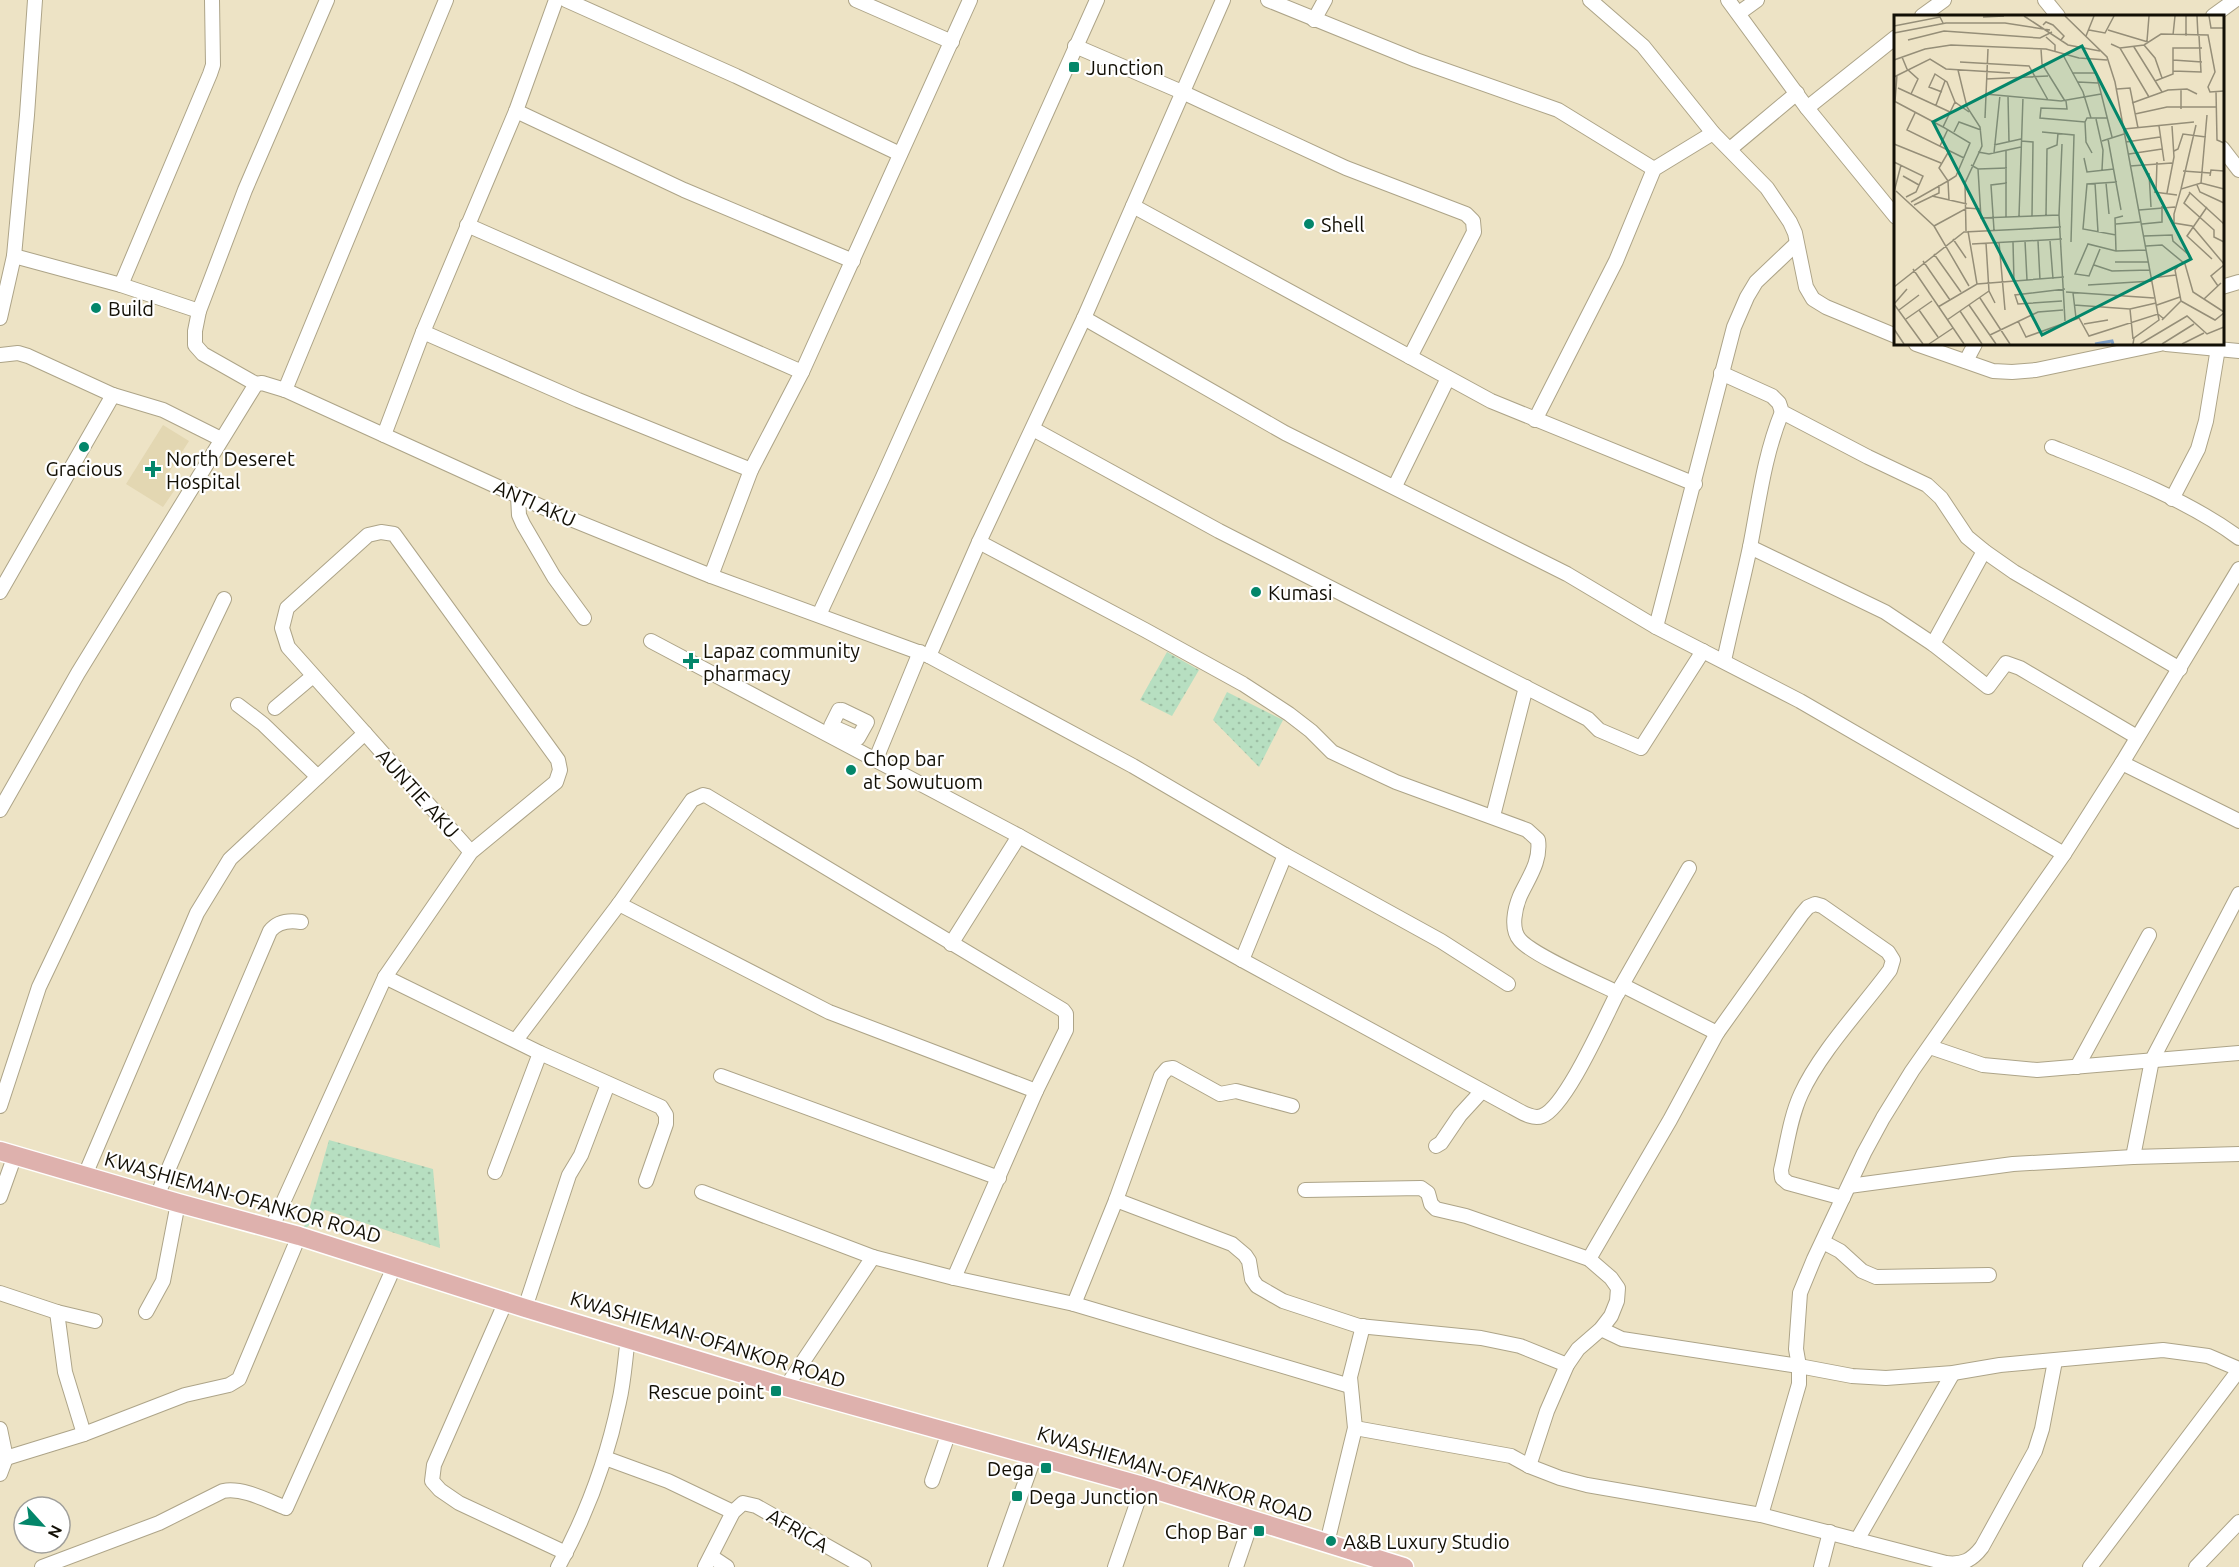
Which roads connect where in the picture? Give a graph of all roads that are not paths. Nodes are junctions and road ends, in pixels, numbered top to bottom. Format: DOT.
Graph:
graph roads {
  1 [pos="35,0"];
  2 [pos="212,0"];
  3 [pos="327,0"];
  4 [pos="446,0"];
  5 [pos="556,0"];
  6 [pos="566,0"];
  7 [pos="856,0"];
  8 [pos="970,0"];
  9 [pos="1097,0"];
  10 [pos="1223,0"];
  11 [pos="1268,0"];
  12 [pos="1325,0"];
  13 [pos="1590,0"];
  14 [pos="1728,0"];
  15 [pos="1757,0"];
  16 [pos="1944,0"];
  17 [pos="2045,0"];
  18 [pos="2235,0"];
  19 [pos="1925,9"];
  20 [pos="1739,13"];
  21 [pos="2057,15"];
  22 [pos="2214,15"];
  23 [pos="1314,20"];
  24 [pos="1894,39"];
  25 [pos="952,42"];
  26 [pos="1075,46"];
  27 [pos="1182,93"];
  28 [pos="1797,93"];
  29 [pos="1807,108"];
  30 [pos="516,111"];
  31 [pos="1713,133"];
  32 [pos="1730,149"];
  33 [pos="2224,149"];
  34 [pos="900,154"];
  35 [pos="1654,169"];
  36 [pos="2239,170"];
  37 [pos="1133,206"];
  38 [pos="1894,215"];
  39 [pos="467,225"];
  40 [pos="1796,244"];
  41 [pos="853,261"];
  42 [pos="8,262"];
  43 [pos="2239,282"];
  44 [pos="121,285"];
  45 [pos="2224,287"];
  46 [pos="199,312"];
  47 [pos="0,318"];
  48 [pos="1084,318"];
  49 [pos="423,332"];
  50 [pos="1894,335"];
  51 [pos="1919,345"];
  52 [pos="1974,345"];
  53 [pos="2155,345"];
  54 [pos="2179,345"];
  55 [pos="2218,348"];
  56 [pos="2239,351"];
  57 [pos="0,355"];
  58 [pos="1410,357"];
  59 [pos="1966,361"];
  60 [pos="802,372"];
  61 [pos="1721,374"];
  62 [pos="1448,378"];
  63 [pos="256,384"];
  64 [pos="285,390"];
  65 [pos="113,395"];
  66 [pos="1782,412"];
  67 [pos="1534,420"];
  68 [pos="1033,429"];
  69 [pos="384,435"];
  70 [pos="221,439"];
  71 [pos="2052,447"];
  72 [pos="751,470"];
  73 [pos="1695,484"];
  74 [pos="1395,486"];
  75 [pos="518,496"];
  76 [pos="2172,499"];
  77 [pos="2239,537"];
  78 [pos="979,543"];
  79 [pos="1750,548"];
  80 [pos="1984,551"];
  81 [pos="2239,569"];
  82 [pos="711,576"];
  83 [pos="0,592"];
  84 [pos="224,599"];
  85 [pos="819,615"];
  86 [pos="584,618"];
  87 [pos="1656,627"];
  88 [pos="651,641"];
  89 [pos="1933,644"];
  90 [pos="1703,651"];
  91 [pos="925,654"];
  92 [pos="1724,661"];
  93 [pos="2180,669"];
  94 [pos="314,676"];
  95 [pos="1526,687"];
  96 [pos="238,705"];
  97 [pos="275,708"];
  98 [pos="365,734"];
  99 [pos="2138,737"];
  100 [pos="876,759"];
  101 [pos="2122,764"];
  102 [pos="318,777"];
  103 [pos="0,810"];
  104 [pos="1493,816"];
  105 [pos="2239,821"];
  106 [pos="1019,836"];
  107 [pos="471,852"];
  108 [pos="2064,854"];
  109 [pos="1285,855"];
  110 [pos="1689,868"];
  111 [pos="2239,894"];
  112 [pos="619,904"];
  113 [pos="301,922"];
  114 [pos="2149,936"];
  115 [pos="951,944"];
  116 [pos="1242,960"];
  117 [pos="385,977"];
  118 [pos="1508,984"];
  119 [pos="1620,989"];
  120 [pos="1717,1033"];
  121 [pos="516,1040"];
  122 [pos="1930,1047"];
  123 [pos="540,1053"];
  124 [pos="2239,1053"];
  125 [pos="2152,1060"];
  126 [pos="2077,1067"];
  127 [pos="721,1076"];
  128 [pos="608,1084"];
  129 [pos="1036,1091"];
  130 [pos="1482,1091"];
  131 [pos="0,1106"];
  132 [pos="1292,1106"];
  133 [pos="1436,1146"];
  134 [pos="7,1153"];
  135 [pos="2239,1154"];
  136 [pos="2133,1157"];
  137 [pos="495,1172"];
  138 [pos="85,1175"];
  139 [pos="999,1179"];
  140 [pos="646,1181"];
  141 [pos="1305,1190"];
  142 [pos="702,1192"];
  143 [pos="1846,1192"];
  144 [pos="158,1196"];
  145 [pos="0,1197"];
  146 [pos="1116,1200"];
  147 [pos="178,1203"];
  148 [pos="271,1229"];
  149 [pos="299,1236"];
  150 [pos="1823,1242"];
  151 [pos="873,1257"];
  152 [pos="1589,1259"];
  153 [pos="395,1265"];
  154 [pos="1989,1275"];
  155 [pos="954,1278"];
  156 [pos="0,1293"];
  157 [pos="506,1301"];
  158 [pos="1074,1304"];
  159 [pos="525,1308"];
  160 [pos="57,1312"];
  161 [pos="146,1312"];
  162 [pos="95,1322"];
  163 [pos="1363,1326"];
  164 [pos="1601,1329"];
  165 [pos="628,1338"];
  166 [pos="2055,1360"];
  167 [pos="1567,1365"];
  168 [pos="1799,1366"];
  169 [pos="2239,1369"];
  170 [pos="1953,1373"];
  171 [pos="1350,1386"];
  172 [pos="786,1387"];
  173 [pos="1355,1428"];
  174 [pos="0,1429"];
  175 [pos="949,1432"];
  176 [pos="84,1434"];
  177 [pos="1035,1455"];
  178 [pos="6,1458"];
  179 [pos="605,1458"];
  180 [pos="1529,1466"];
  181 [pos="0,1474"];
  182 [pos="932,1481"];
  183 [pos="1143,1486"];
  184 [pos="733,1512"];
  185 [pos="1761,1515"];
  186 [pos="1252,1520"];
  187 [pos="2239,1522"];
  188 [pos="1830,1533"];
  189 [pos="1857,1540"];
  190 [pos="1327,1543"];
  191 [pos="566,1552"];
  192 [pos="1364,1561"];
  193 [pos="708,1562"];
  194 [pos="42,1567"];
  195 [pos="558,1567"];
  196 [pos="727,1567"];
  197 [pos="864,1567"];
  198 [pos="995,1567"];
  199 [pos="1116,1567"];
  200 [pos="1236,1567"];
  201 [pos="1404,1567"];
  202 [pos="1821,1567"];
  203 [pos="2090,1567"];
  204 [pos="2196,1567"];
  1 -- 42 [label="street"];
  2 -- 44 [label="street"];
  3 -- 46 [label="street"];
  4 -- 64 [label="street"];
  5 -- 30 [label="street"];
  6 -- 34 [label="street"];
  7 -- 25 [label="street"];
  8 -- 25 [label="street"];
  9 -- 26 [label="street"];
  10 -- 27 [label="street"];
  11 -- 23 [label="street"];
  12 -- 23 [label="street"];
  13 -- 31 [label="street"];
  14 -- 20 [label="street"];
  15 -- 20 [label="street"];
  16 -- 19 [label="street"];
  17 -- 21 [label="street"];
  18 -- 22 [label="street"];
  20 -- 28 [label="street"];
  23 -- 35 [label="street"];
  24 -- 29 [label="street"];
  25 -- 34 [label="street"];
  26 -- 27 [label="street"];
  26 -- 85 [label="street"];
  27 -- 37 [label="street"];
  27 -- 58 [label="street"];
  28 -- 29 [label="street"];
  28 -- 32 [label="street"];
  29 -- 38 [label="street"];
  30 -- 39 [label="street"];
  30 -- 41 [label="street"];
  31 -- 32 [label="street"];
  31 -- 35 [label="street"];
  32 -- 40 [label="street"];
  33 -- 36 [label="street"];
  34 -- 41 [label="street"];
  35 -- 67 [label="street"];
  37 -- 48 [label="street"];
  37 -- 58 [label="street"];
  39 -- 49 [label="street"];
  39 -- 60 [label="street"];
  40 -- 50 [label="street"];
  40 -- 61 [label="street"];
  41 -- 60 [label="street"];
  42 -- 44 [label="street"];
  42 -- 47 [label="street"];
  43 -- 45 [label="street"];
  44 -- 46 [label="street"];
  46 -- 63 [label="street, ANTI AKU"];
  48 -- 68 [label="street"];
  48 -- 74 [label="street"];
  49 -- 69 [label="street"];
  49 -- 72 [label="street"];
  51 -- 59 [label="street"];
  52 -- 59 [label="street"];
  53 -- 59 [label="street"];
  54 -- 55 [label="street"];
  55 -- 56 [label="street"];
  55 -- 76 [label="street"];
  57 -- 65 [label="street"];
  58 -- 62 [label="street"];
  60 -- 72 [label="street"];
  61 -- 66 [label="street"];
  61 -- 73 [label="street"];
  62 -- 67 [label="street"];
  62 -- 74 [label="street"];
  63 -- 64 [label="street, ANTI AKU"];
  63 -- 70 [label="street"];
  64 -- 69 [label="street, ANTI AKU"];
  65 -- 70 [label="street"];
  65 -- 83 [label="street"];
  66 -- 79 [label="street"];
  66 -- 80 [label="street"];
  67 -- 73 [label="street"];
  68 -- 78 [label="street"];
  68 -- 95 [label="street"];
  69 -- 75 [label="street, ANTI AKU"];
  70 -- 103 [label="street"];
  71 -- 76 [label="street"];
  72 -- 82 [label="street"];
  73 -- 87 [label="street"];
  74 -- 87 [label="street"];
  75 -- 82 [label="street, ANTI AKU"];
  75 -- 86 [label="street"];
  76 -- 77 [label="street"];
  78 -- 91 [label="street"];
  78 -- 104 [label="street"];
  79 -- 89 [label="street"];
  79 -- 92 [label="street"];
  80 -- 89 [label="street"];
  80 -- 93 [label="street"];
  81 -- 93 [label="street"];
  82 -- 85 [label="street, ANTI AKU"];
  84 -- 131 [label="street"];
  85 -- 91 [label="street, ANTI AKU"];
  87 -- 90 [label="street"];
  88 -- 100 [label="street"];
  89 -- 99 [label="street"];
  90 -- 92 [label="street"];
  90 -- 95 [label="street"];
  91 -- 100 [label="street"];
  91 -- 109 [label="street, ANTI AKU"];
  92 -- 108 [label="street"];
  93 -- 99 [label="street"];
  94 -- 97 [label="street"];
  94 -- 98 [label="street, AUNTIE AKU"];
  94 -- 107 [label="street, AUNTIE AKU"];
  95 -- 104 [label="street"];
  96 -- 102 [label="street"];
  98 -- 102 [label="street"];
  98 -- 107 [label="street, AUNTIE AKU"];
  99 -- 101 [label="street"];
  100 -- 106 [label="street"];
  101 -- 105 [label="street"];
  101 -- 108 [label="street"];
  102 -- 138 [label="street"];
  104 -- 119 [label="street"];
  106 -- 115 [label="street"];
  106 -- 116 [label="street"];
  107 -- 117 [label="street"];
  108 -- 122 [label="street"];
  109 -- 116 [label="street"];
  109 -- 118 [label="street, ANTI AKU"];
  110 -- 119 [label="street"];
  111 -- 125 [label="street"];
  112 -- 115 [label="street"];
  112 -- 121 [label="street"];
  112 -- 129 [label="street"];
  113 -- 144 [label="street"];
  114 -- 126 [label="street"];
  115 -- 129 [label="street"];
  116 -- 130 [label="street"];
  117 -- 121 [label="street"];
  117 -- 148 [label="street"];
  119 -- 120 [label="street"];
  119 -- 130 [label="street"];
  120 -- 143 [label="street"];
  120 -- 152 [label="street"];
  121 -- 123 [label="street"];
  122 -- 126 [label="street"];
  122 -- 143 [label="street"];
  123 -- 128 [label="street"];
  123 -- 137 [label="street"];
  124 -- 125 [label="street"];
  125 -- 126 [label="street"];
  125 -- 136 [label="street"];
  127 -- 139 [label="street"];
  128 -- 140 [label="street"];
  128 -- 159 [label="street"];
  129 -- 139 [label="street"];
  130 -- 133 [label="street"];
  132 -- 146 [label="street"];
  134 -- 138 [label="main road, KWASHIEMAN-OFANKOR ROAD"];
  134 -- 145 [label="street"];
  135 -- 136 [label="street"];
  136 -- 143 [label="street"];
  138 -- 144 [label="main road, KWASHIEMAN-OFANKOR ROAD"];
  139 -- 155 [label="street"];
  141 -- 152 [label="street"];
  142 -- 151 [label="street"];
  143 -- 150 [label="street"];
  144 -- 147 [label="main road, KWASHIEMAN-OFANKOR ROAD"];
  146 -- 158 [label="street"];
  146 -- 163 [label="street"];
  147 -- 148 [label="main road, KWASHIEMAN-OFANKOR ROAD"];
  147 -- 161 [label="street"];
  148 -- 149 [label="main road, KWASHIEMAN-OFANKOR ROAD"];
  149 -- 153 [label="main road, KWASHIEMAN-OFANKOR ROAD"];
  149 -- 176 [label="street"];
  150 -- 154 [label="street"];
  150 -- 168 [label="street"];
  151 -- 155 [label="street"];
  151 -- 172 [label="street"];
  152 -- 164 [label="street"];
  153 -- 157 [label="main road, KWASHIEMAN-OFANKOR ROAD"];
  153 -- 194 [label="street"];
  155 -- 158 [label="street"];
  156 -- 160 [label="street"];
  157 -- 159 [label="main road, KWASHIEMAN-OFANKOR ROAD"];
  157 -- 191 [label="street"];
  158 -- 171 [label="street"];
  159 -- 165 [label="main road, KWASHIEMAN-OFANKOR ROAD"];
  160 -- 162 [label="street"];
  160 -- 176 [label="street"];
  163 -- 167 [label="street"];
  163 -- 171 [label="street"];
  164 -- 167 [label="street"];
  164 -- 168 [label="street"];
  165 -- 172 [label="main road, KWASHIEMAN-OFANKOR ROAD"];
  165 -- 179 [label="street"];
  166 -- 169 [label="street"];
  166 -- 170 [label="street"];
  166 -- 189 [label="street"];
  167 -- 180 [label="street"];
  168 -- 170 [label="street"];
  168 -- 185 [label="street"];
  169 -- 203 [label="street"];
  170 -- 189 [label="street"];
  171 -- 173 [label="street"];
  172 -- 175 [label="main road, KWASHIEMAN-OFANKOR ROAD"];
  173 -- 180 [label="street"];
  173 -- 190 [label="street"];
  174 -- 178 [label="street"];
  175 -- 177 [label="main road, KWASHIEMAN-OFANKOR ROAD"];
  175 -- 182 [label="street"];
  176 -- 178 [label="street"];
  177 -- 183 [label="main road, KWASHIEMAN-OFANKOR ROAD"];
  177 -- 198 [label="street"];
  178 -- 181 [label="street"];
  179 -- 184 [label="street"];
  179 -- 191 [label="street"];
  180 -- 185 [label="street"];
  183 -- 186 [label="main road, KWASHIEMAN-OFANKOR ROAD"];
  183 -- 199 [label="street"];
  184 -- 193 [label="street"];
  184 -- 197 [label="street, AFRICA"];
  185 -- 188 [label="street"];
  186 -- 190 [label="main road, KWASHIEMAN-OFANKOR ROAD"];
  186 -- 200 [label="street"];
  187 -- 204 [label="street"];
  188 -- 189 [label="street"];
  188 -- 202 [label="street"];
  190 -- 192 [label="main road, KWASHIEMAN-OFANKOR ROAD"];
  191 -- 195 [label="street"];
  192 -- 201 [label="main road, KWASHIEMAN-OFANKOR ROAD"];
  193 -- 196 [label="street"];
}
